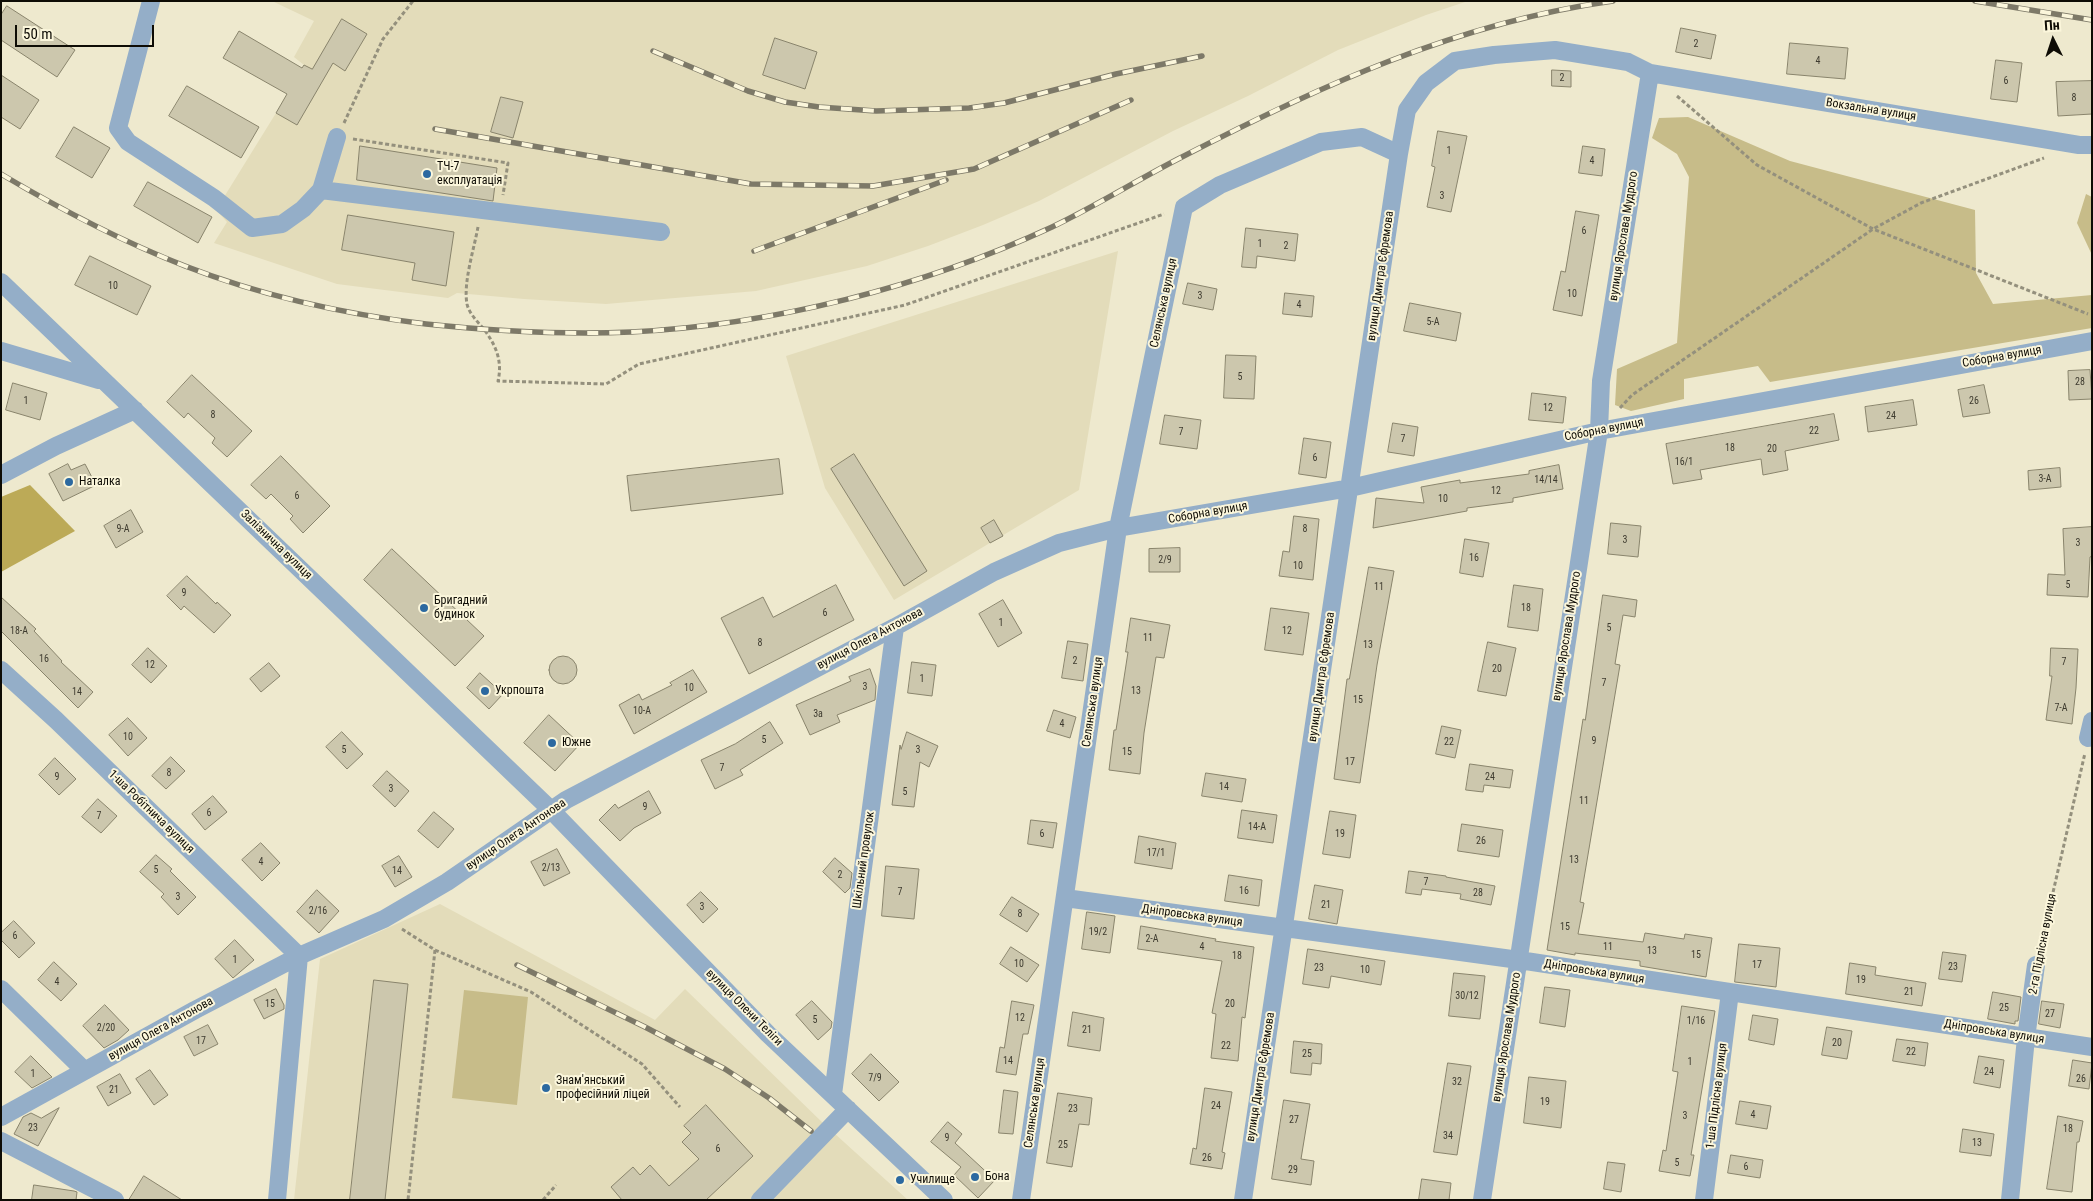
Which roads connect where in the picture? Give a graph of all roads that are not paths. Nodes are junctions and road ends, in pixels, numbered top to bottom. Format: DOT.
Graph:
graph roads {
  1 [pos="151,1"];
  2 [pos="1650,73"];
  3 [pos="337,136"];
  4 [pos="2092,145"];
  5 [pos="1399,154"];
  6 [pos="321,190"];
  7 [pos="661,232"];
  8 [pos="1,282"];
  9 [pos="2092,341"];
  10 [pos="1,351"];
  11 [pos="102,380"];
  12 [pos="135,410"];
  13 [pos="1599,430"];
  14 [pos="1,475"];
  15 [pos="1350,488"];
  16 [pos="1118,528"];
  17 [pos="895,627"];
  18 [pos="1,670"];
  19 [pos="550,809"];
  20 [pos="1065,898"];
  21 [pos="1284,929"];
  22 [pos="299,956"];
  23 [pos="1518,960"];
  24 [pos="2036,965"];
  25 [pos="1,988"];
  26 [pos="1730,992"];
  27 [pos="2026,1038"];
  28 [pos="2092,1047"];
  29 [pos="85,1071"];
  30 [pos="833,1094"];
  31 [pos="848,1109"];
  32 [pos="1,1117"];
  33 [pos="1,1141"];
  34 [pos="114,1200"];
  35 [pos="276,1200"];
  36 [pos="760,1200"];
  37 [pos="944,1200"];
  38 [pos="1021,1200"];
  39 [pos="1243,1200"];
  40 [pos="1482,1200"];
  41 [pos="1704,1200"];
  42 [pos="2010,1200"];
  1 -- 6 [label="street"];
  2 -- 4 [label="street, Вокзальна вулиця"];
  2 -- 5 [label="street, Вокзальна вулиця"];
  2 -- 13 [label="street, вулиця Ярослава Мудрого"];
  3 -- 6 [label="street"];
  5 -- 15 [label="street, вулиця Дмитра Єфремова"];
  5 -- 16 [label="street, Селянська вулиця"];
  6 -- 7 [label="street"];
  8 -- 11 [label="street, Залізнична вулиця"];
  9 -- 13 [label="street, Соборна вулиця"];
  10 -- 11 [label="street"];
  11 -- 12 [label="street, Залізнична вулиця"];
  12 -- 14 [label="street"];
  12 -- 19 [label="street, Залізнична вулиця"];
  13 -- 15 [label="street, Соборна вулиця"];
  13 -- 23 [label="street, вулиця Ярослава Мудрого"];
  15 -- 16 [label="street, Соборна вулиця"];
  15 -- 21 [label="street, вулиця Дмитра Єфремова"];
  16 -- 17 [label="street, вулиця Олега Антонова"];
  16 -- 20 [label="street, Селянська вулиця"];
  17 -- 19 [label="street, вулиця Олега Антонова"];
  17 -- 30 [label="street, Шкільний провулок"];
  18 -- 22 [label="street, 1-ша Робітнича вулиця"];
  19 -- 22 [label="street, вулиця Олега Антонова"];
  19 -- 30 [label="street, вулиця Олени Теліги"];
  20 -- 21 [label="street, Дніпровська вулиця"];
  20 -- 38 [label="street, Селянська вулиця"];
  21 -- 23 [label="street, Дніпровська вулиця"];
  21 -- 39 [label="street, вулиця Дмитра Єфремова"];
  22 -- 29 [label="street, вулиця Олега Антонова"];
  22 -- 35 [label="street"];
  23 -- 26 [label="street, Дніпровська вулиця"];
  23 -- 40 [label="street, вулиця Ярослава Мудрого"];
  24 -- 27 [label="street, 2-га Підлісна вулиця"];
  25 -- 29 [label="street"];
  26 -- 27 [label="street, Дніпровська вулиця"];
  26 -- 41 [label="street, 1-ша Підлісна вулиця"];
  27 -- 28 [label="street, Дніпровська вулиця"];
  27 -- 42 [label="street, 2-га Підлісна вулиця"];
  29 -- 32 [label="street, вулиця Олега Антонова"];
  30 -- 31 [label="street, вулиця Олени Теліги"];
  31 -- 36 [label="street"];
  31 -- 37 [label="street, вулиця Олени Теліги"];
  33 -- 34 [label="street"];
}
